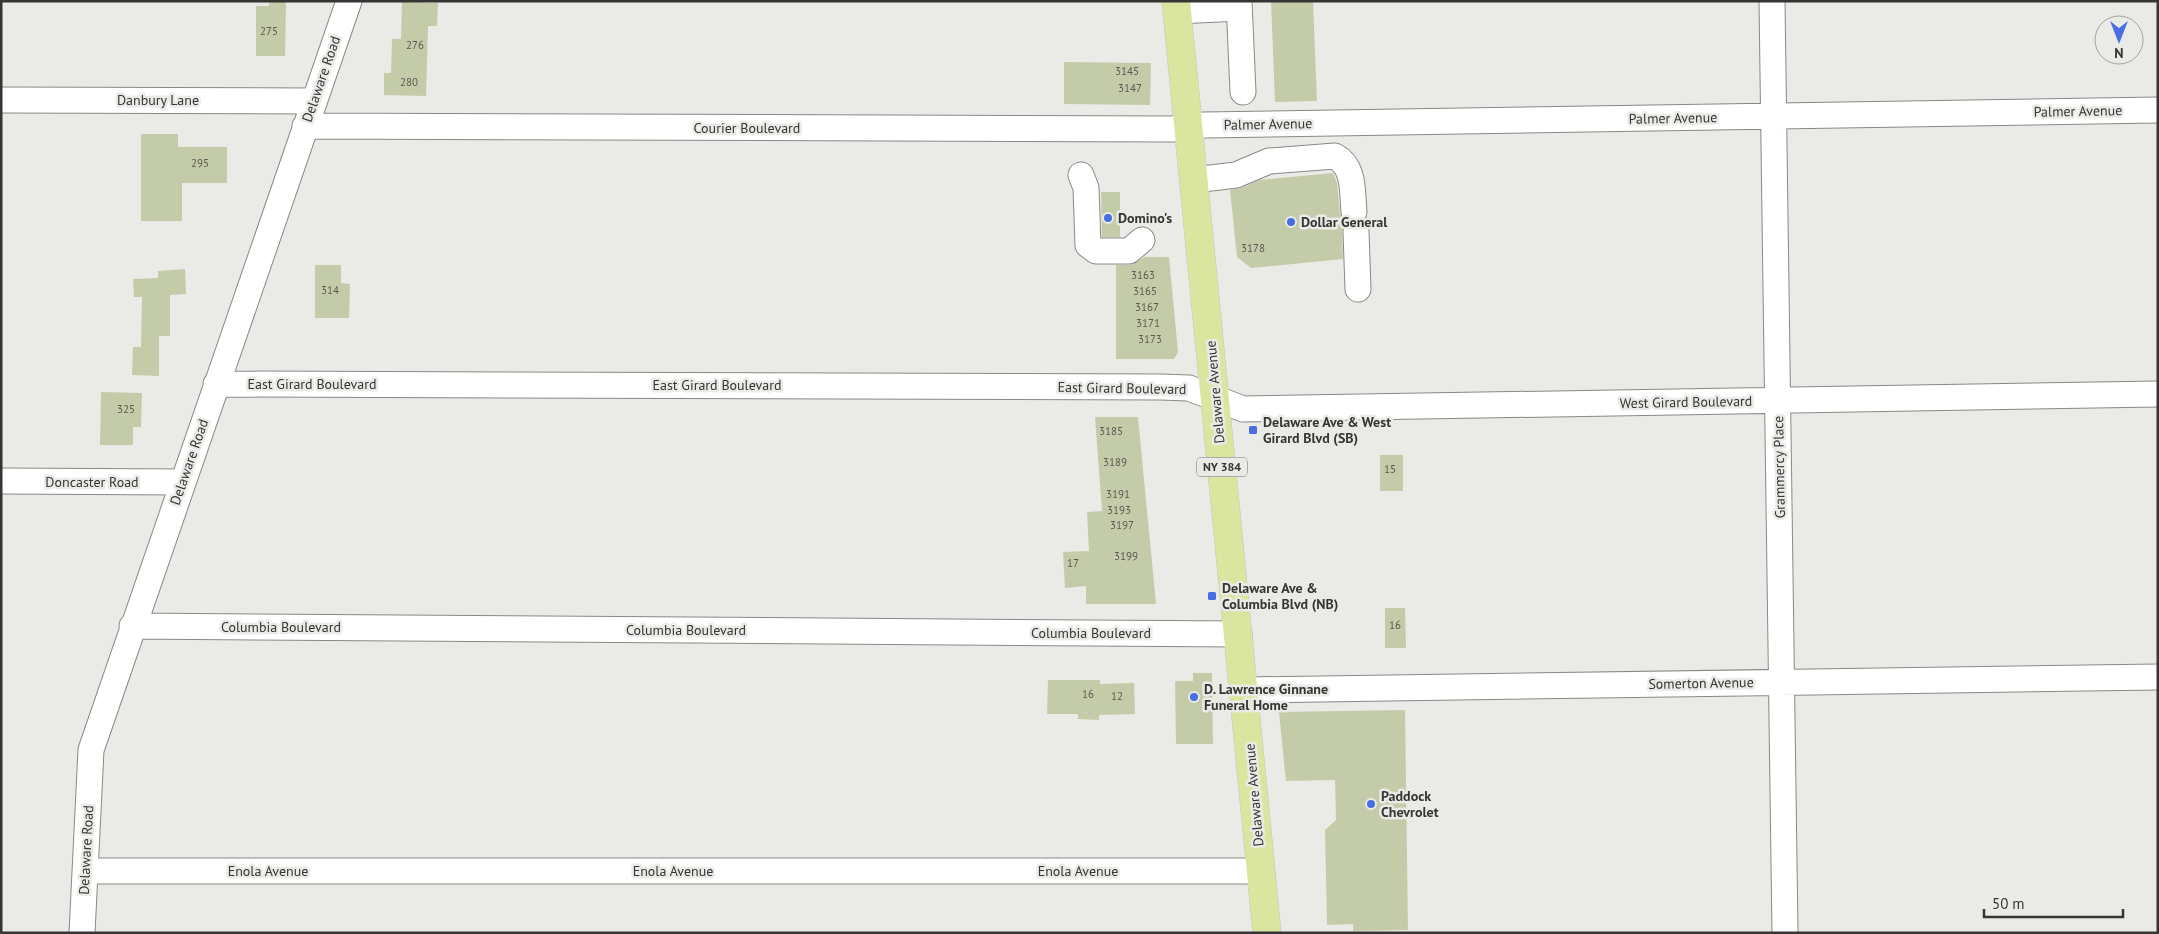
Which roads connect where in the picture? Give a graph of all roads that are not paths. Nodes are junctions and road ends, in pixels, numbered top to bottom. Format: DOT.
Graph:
graph roads {
  1 [pos="349,1"];
  2 [pos="1772,1"];
  3 [pos="1239,4"];
  4 [pos="1177,6"];
  5 [pos="1243,92"];
  6 [pos="1,100"];
  7 [pos="314,101"];
  8 [pos="2158,110"];
  9 [pos="1774,116"];
  10 [pos="306,126"];
  11 [pos="1189,127"];
  12 [pos="1081,176"];
  13 [pos="1194,180"];
  14 [pos="1142,240"];
  15 [pos="1358,289"];
  16 [pos="216,384"];
  17 [pos="2158,394"];
  18 [pos="1215,399"];
  19 [pos="1778,400"];
  20 [pos="1,481"];
  21 [pos="182,482"];
  22 [pos="132,626"];
  23 [pos="1239,634"];
  24 [pos="2158,677"];
  25 [pos="1781,682"];
  26 [pos="1244,690"];
  27 [pos="85,871"];
  28 [pos="1261,871"];
  29 [pos="82,933"];
  30 [pos="1267,933"];
  31 [pos="1785,933"];
  1 -- 7 [label="street, Delaware Road"];
  2 -- 9 [label="street, Grammercy Place"];
  3 -- 4 [label="street"];
  3 -- 5 [label="street"];
  4 -- 11 [label="main road, Delaware Avenue / NY 384"];
  6 -- 7 [label="street, Danbury Lane"];
  7 -- 10 [label="street, Delaware Road"];
  8 -- 9 [label="street, Palmer Avenue"];
  9 -- 11 [label="street, Palmer Avenue"];
  9 -- 19 [label="street, Grammercy Place"];
  10 -- 11 [label="street, Courier Boulevard"];
  10 -- 16 [label="street, Delaware Road"];
  11 -- 13 [label="main road, Delaware Avenue / NY 384"];
  12 -- 14 [label="street"];
  13 -- 15 [label="street"];
  13 -- 18 [label="main road, Delaware Avenue / NY 384"];
  16 -- 18 [label="street, East Girard Boulevard"];
  16 -- 21 [label="street, Delaware Road"];
  17 -- 19 [label="street, West Girard Boulevard"];
  18 -- 19 [label="street, West Girard Boulevard"];
  18 -- 23 [label="main road, Delaware Avenue / NY 384"];
  19 -- 25 [label="street, Grammercy Place"];
  20 -- 21 [label="street, Doncaster Road"];
  21 -- 22 [label="street, Delaware Road"];
  22 -- 23 [label="street, Columbia Boulevard"];
  22 -- 27 [label="street, Delaware Road"];
  23 -- 26 [label="main road, Delaware Avenue / NY 384"];
  24 -- 25 [label="street, Somerton Avenue"];
  25 -- 26 [label="street, Somerton Avenue"];
  25 -- 31 [label="street, Grammercy Place"];
  26 -- 28 [label="main road, Delaware Avenue / NY 384"];
  27 -- 28 [label="street, Enola Avenue"];
  27 -- 29 [label="street, Delaware Road"];
  28 -- 30 [label="main road, Delaware Avenue / NY 384"];
}
